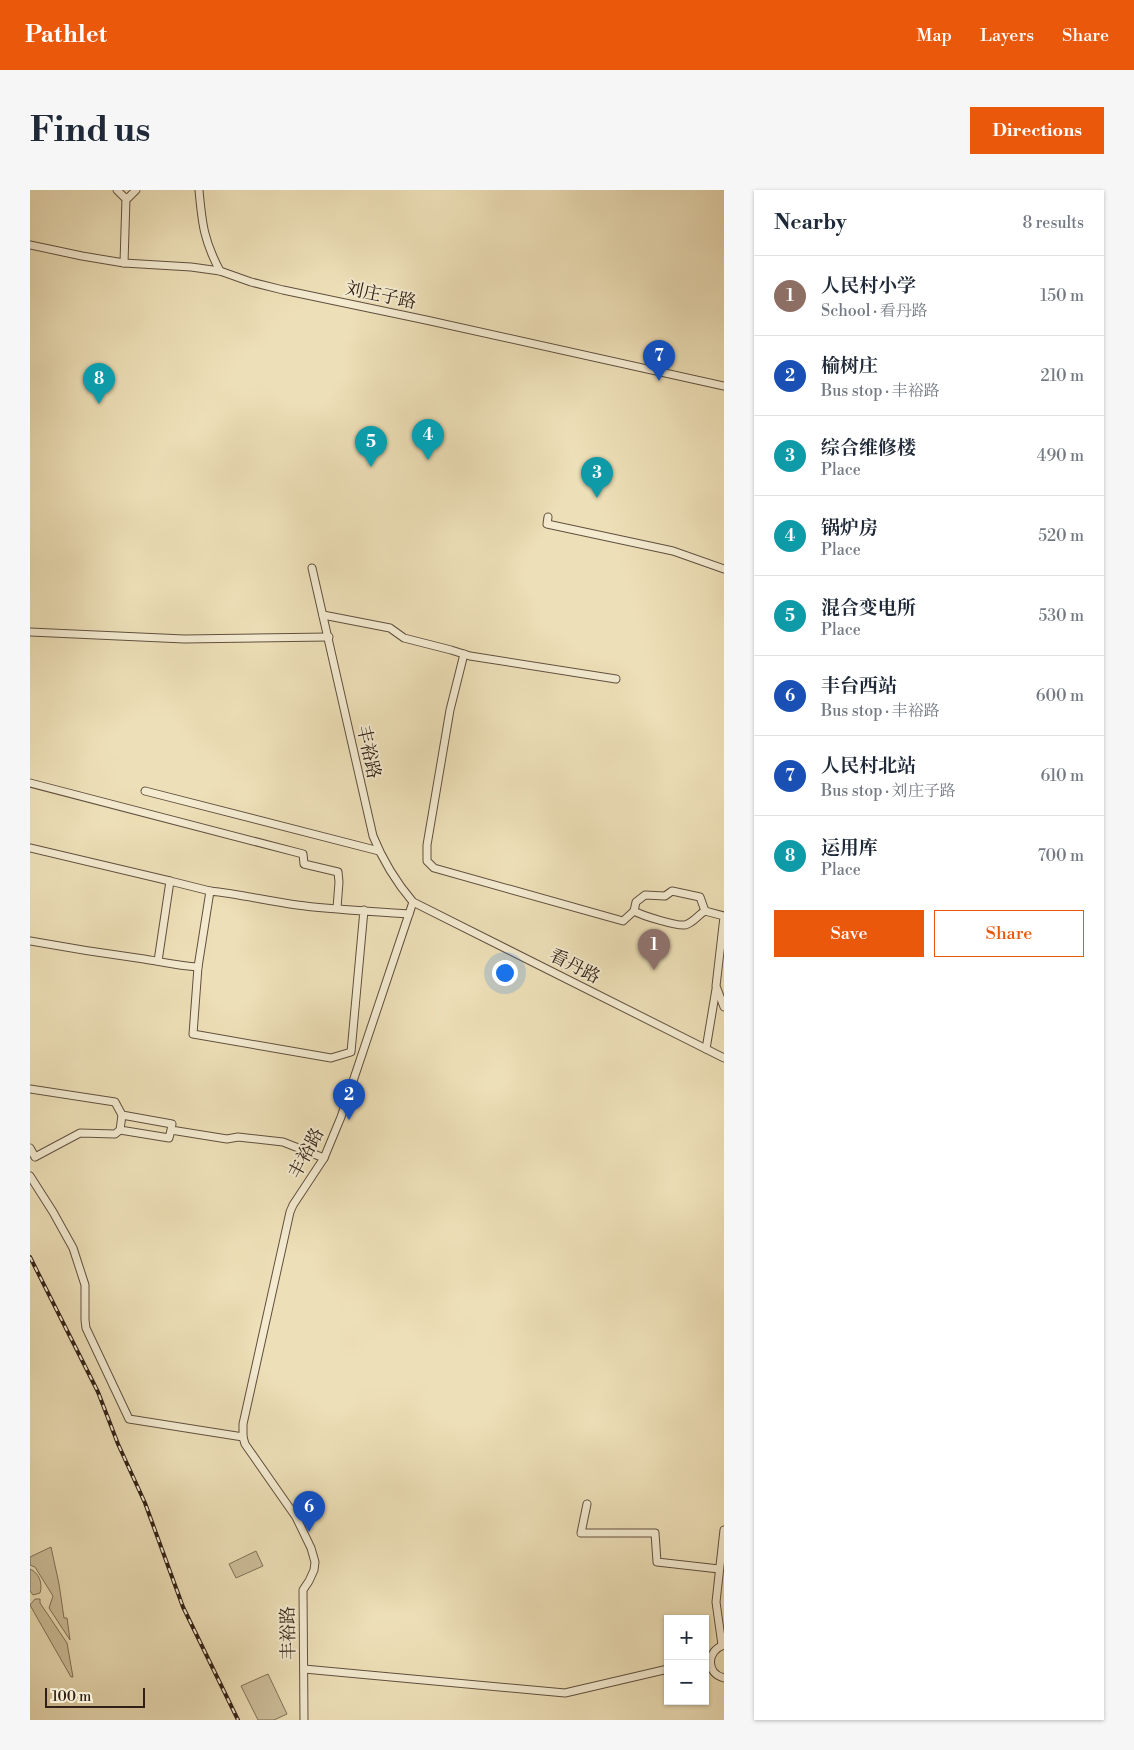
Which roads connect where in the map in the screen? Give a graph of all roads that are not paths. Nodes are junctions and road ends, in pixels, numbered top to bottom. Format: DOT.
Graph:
graph roads {
  1 [pos="117,190"];
  2 [pos="136,190"];
  3 [pos="199,190"];
  4 [pos="126,198"];
  5 [pos="30,245"];
  6 [pos="124,263"];
  7 [pos="220,271"];
  8 [pos="724,386"];
  9 [pos="548,517"];
  10 [pos="312,568"];
  11 [pos="724,569"];
  12 [pos="323,615"];
  13 [pos="30,632"];
  14 [pos="329,637"];
  15 [pos="464,654"];
  16 [pos="616,679"];
  17 [pos="30,782"];
  18 [pos="145,791"];
  19 [pos="30,848"];
  20 [pos="379,851"];
  21 [pos="170,881"];
  22 [pos="210,891"];
  23 [pos="413,902"];
  24 [pos="337,908"];
  25 [pos="364,910"];
  26 [pos="634,911"];
  27 [pos="705,911"];
  28 [pos="409,914"];
  29 [pos="724,916"];
  30 [pos="30,942"];
  31 [pos="158,961"];
  32 [pos="198,967"];
  33 [pos="716,986"];
  34 [pos="724,1007"];
  35 [pos="706,1049"];
  36 [pos="724,1058"];
  37 [pos="30,1089"];
  38 [pos="122,1115"];
  39 [pos="120,1130"];
  40 [pos="171,1130"];
  41 [pos="30,1148"];
  42 [pos="324,1158"];
  43 [pos="30,1176"];
  44 [pos="243,1436"];
  45 [pos="587,1504"];
  46 [pos="724,1530"];
  47 [pos="719,1569"];
  48 [pos="723,1645"];
  49 [pos="709,1658"];
  50 [pos="709,1662"];
  51 [pos="304,1669"];
  52 [pos="664,1671"];
  53 [pos="724,1678"];
  54 [pos="304,1720"];
  1 -- 4 [label="street"];
  2 -- 4 [label="street"];
  3 -- 7 [label="street"];
  4 -- 6 [label="street"];
  5 -- 6 [label="street, 刘庄子路"];
  6 -- 7 [label="street, 刘庄子路"];
  7 -- 8 [label="street, 刘庄子路"];
  9 -- 11 [label="street"];
  10 -- 12 [label="street, 丰裕路"];
  12 -- 14 [label="street, 丰裕路"];
  12 -- 15 [label="street"];
  13 -- 14 [label="street"];
  14 -- 20 [label="street, 丰裕路"];
  15 -- 16 [label="street"];
  15 -- 26 [label="street"];
  17 -- 24 [label="street"];
  18 -- 20 [label="street"];
  19 -- 21 [label="street"];
  20 -- 23 [label="street, 丰裕路"];
  21 -- 22 [label="street"];
  21 -- 31 [label="street"];
  22 -- 24 [label="street"];
  22 -- 32 [label="street"];
  23 -- 28 [label="street, 丰裕路"];
  23 -- 35 [label="street, 看丹路"];
  24 -- 25 [label="street"];
  25 -- 28 [label="street"];
  25 -- 32 [label="street"];
  26 -- 27 [label="street"];
  26 -- 27 [label="street"];
  27 -- 29 [label="street"];
  28 -- 42 [label="street, 丰裕路"];
  29 -- 33 [label="street"];
  30 -- 31 [label="street"];
  31 -- 32 [label="street"];
  33 -- 34 [label="street"];
  33 -- 35 [label="street"];
  35 -- 36 [label="street, 看丹路"];
  37 -- 38 [label="street"];
  38 -- 39 [label="street"];
  38 -- 40 [label="street"];
  39 -- 40 [label="street"];
  39 -- 41 [label="street"];
  40 -- 42 [label="street"];
  42 -- 44 [label="street, 丰裕路"];
  43 -- 44 [label="street"];
  44 -- 51 [label="street, 丰裕路"];
  45 -- 47 [label="street"];
  46 -- 47 [label="street"];
  47 -- 48 [label="street"];
  48 -- 49 [label="street"];
  50 -- 53 [label="street"];
  51 -- 52 [label="street"];
  51 -- 54 [label="street, 丰裕路"];
}
